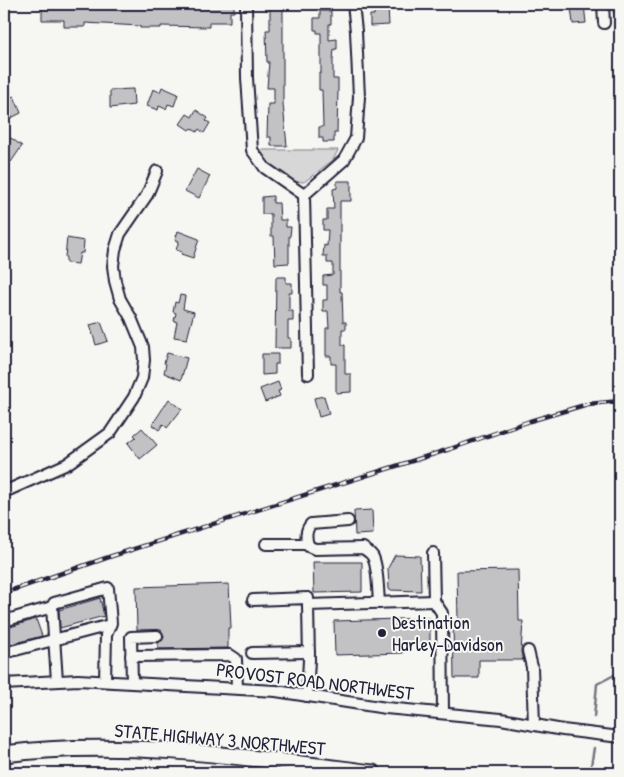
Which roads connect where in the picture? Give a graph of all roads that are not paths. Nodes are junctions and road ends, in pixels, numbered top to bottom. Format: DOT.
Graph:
graph roads {
  1 [pos="246,4"];
  2 [pos="353,4"];
  3 [pos="603,4"];
  4 [pos="604,22"];
  5 [pos="157,171"];
  6 [pos="304,195"];
  7 [pos="308,374"];
  8 [pos="4,492"];
  9 [pos="348,522"];
  10 [pos="266,544"];
  11 [pos="308,544"];
  12 [pos="434,553"];
  13 [pos="254,600"];
  14 [pos="434,601"];
  15 [pos="379,603"];
  16 [pos="308,605"];
  17 [pos="52,607"];
  18 [pos="4,622"];
  19 [pos="110,625"];
  20 [pos="157,636"];
  21 [pos="54,641"];
  22 [pos="528,651"];
  23 [pos="309,652"];
  24 [pos="4,653"];
  25 [pos="252,653"];
  26 [pos="131,656"];
  27 [pos="57,681"];
  28 [pos="105,681"];
  29 [pos="132,682"];
  30 [pos="4,684"];
  31 [pos="237,688"];
  32 [pos="307,696"];
  33 [pos="443,713"];
  34 [pos="534,724"];
  35 [pos="620,737"];
  36 [pos="4,754"];
  37 [pos="374,773"];
  1 -- 6 [label="street"];
  2 -- 6 [label="street"];
  3 -- 4 [label="street"];
  5 -- 8 [label="street"];
  6 -- 7 [label="street"];
  9 -- 11 [label="street"];
  10 -- 11 [label="street"];
  11 -- 15 [label="street"];
  12 -- 14 [label="street"];
  13 -- 16 [label="street"];
  14 -- 15 [label="street"];
  14 -- 33 [label="street"];
  15 -- 16 [label="street"];
  16 -- 23 [label="street"];
  17 -- 18 [label="street"];
  17 -- 19 [label="street"];
  17 -- 21 [label="street"];
  19 -- 21 [label="street"];
  19 -- 28 [label="street"];
  20 -- 26 [label="street"];
  21 -- 24 [label="street"];
  21 -- 27 [label="street"];
  22 -- 34 [label="street"];
  23 -- 25 [label="street"];
  23 -- 32 [label="street"];
  26 -- 29 [label="street"];
  26 -- 31 [label="street"];
  27 -- 28 [label="street, PROVOST ROAD NORTHWEST"];
  27 -- 30 [label="street, PROVOST ROAD NORTHWEST"];
  28 -- 29 [label="street, PROVOST ROAD NORTHWEST"];
  29 -- 31 [label="street, PROVOST ROAD NORTHWEST"];
  31 -- 32 [label="street, PROVOST ROAD NORTHWEST"];
  32 -- 33 [label="street, PROVOST ROAD NORTHWEST"];
  33 -- 34 [label="street, PROVOST ROAD NORTHWEST"];
  34 -- 35 [label="street, PROVOST ROAD NORTHWEST"];
  36 -- 37 [label="highway, STATE HIGHWAY 3 NORTHWEST"];
}
